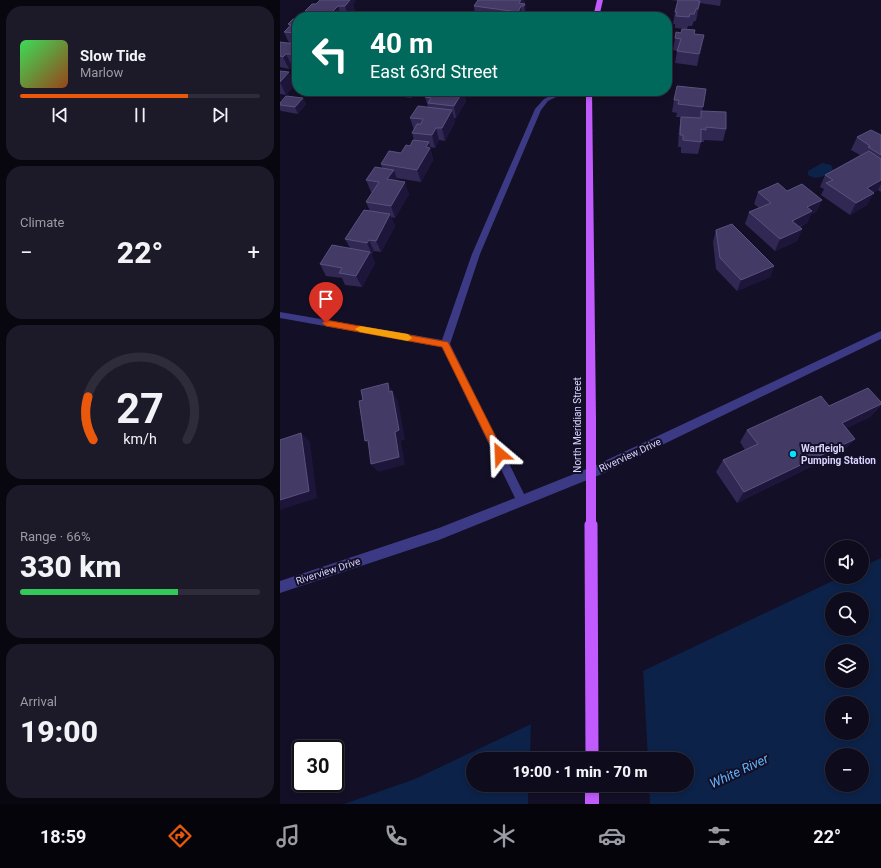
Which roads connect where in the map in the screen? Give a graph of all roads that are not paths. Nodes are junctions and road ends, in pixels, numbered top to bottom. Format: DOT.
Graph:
graph roads {
  1 [pos="600,0"];
  2 [pos="597,12"];
  3 [pos="554,96"];
  4 [pos="589,96"];
  5 [pos="280,315"];
  6 [pos="881,334"];
  7 [pos="445,344"];
  8 [pos="522,501"];
  9 [pos="280,587"];
  10 [pos="592,752"];
  11 [pos="592,792"];
  12 [pos="592,804"];
  1 -- 2 [label="main road"];
  3 -- 7 [label="street"];
  4 -- 10 [label="main road, North Meridian Street, bridge"];
  5 -- 7 [label="street"];
  6 -- 8 [label="street, Riverview Drive"];
  7 -- 8 [label="street"];
  8 -- 9 [label="street, Riverview Drive"];
  11 -- 12 [label="main road"];
}
